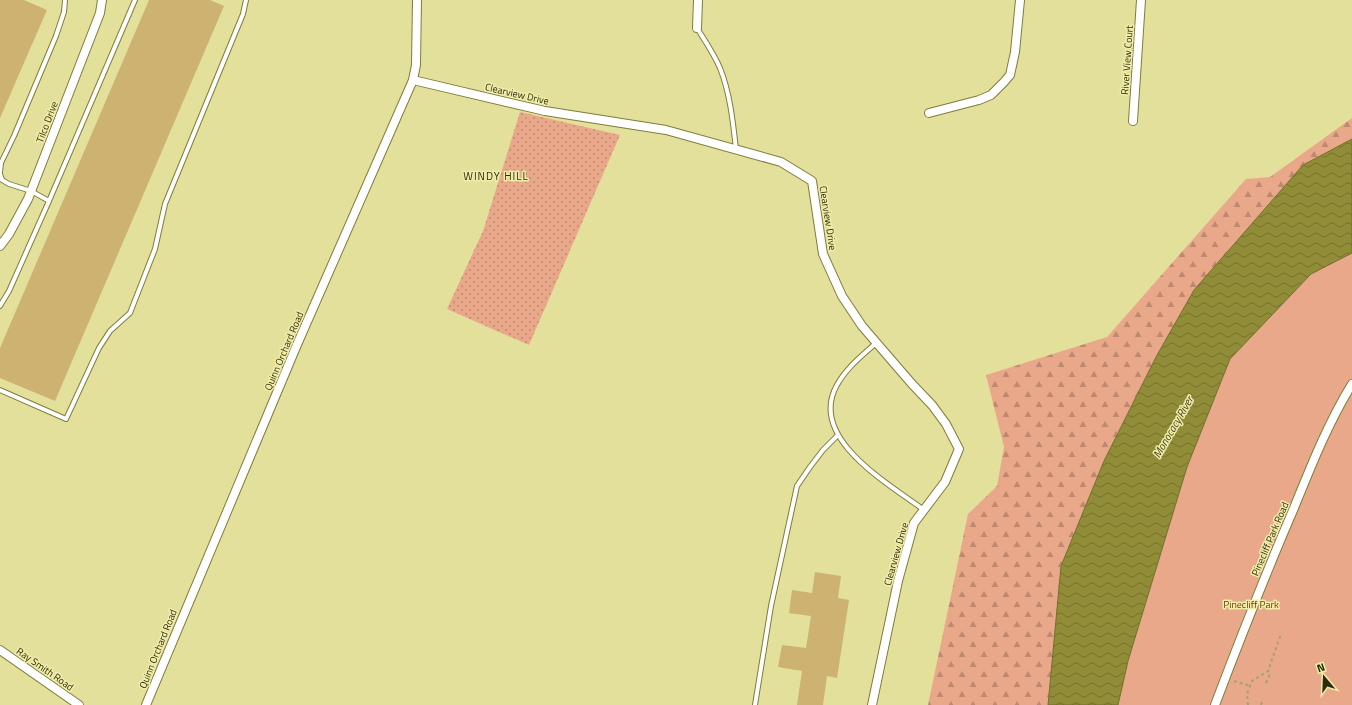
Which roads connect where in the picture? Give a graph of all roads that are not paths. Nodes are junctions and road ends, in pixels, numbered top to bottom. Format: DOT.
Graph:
graph roads {
  1 [pos="65,0"];
  2 [pos="102,0"];
  3 [pos="135,0"];
  4 [pos="246,0"];
  5 [pos="417,0"];
  6 [pos="698,0"];
  7 [pos="1020,0"];
  8 [pos="1141,0"];
  9 [pos="697,28"];
  10 [pos="413,80"];
  11 [pos="929,113"];
  12 [pos="1133,121"];
  13 [pos="736,150"];
  14 [pos="0,173"];
  15 [pos="1,179"];
  16 [pos="31,191"];
  17 [pos="49,201"];
  18 [pos="0,246"];
  19 [pos="0,306"];
  20 [pos="877,343"];
  21 [pos="1352,384"];
  22 [pos="0,390"];
  23 [pos="837,436"];
  24 [pos="924,510"];
  25 [pos="0,650"];
  26 [pos="79,705"];
  27 [pos="146,705"];
  28 [pos="755,705"];
  29 [pos="872,705"];
  30 [pos="1215,705"];
  1 -- 14 [label="lane"];
  2 -- 16 [label="street, Tilco Drive"];
  3 -- 17 [label="lane"];
  4 -- 22 [label="lane"];
  5 -- 10 [label="street, Quinn Orchard Road"];
  6 -- 9 [label="street"];
  7 -- 11 [label="street"];
  8 -- 12 [label="street, River View Court"];
  9 -- 13 [label="lane"];
  10 -- 13 [label="street, Clearview Drive"];
  10 -- 27 [label="street, Quinn Orchard Road"];
  13 -- 20 [label="street, Clearview Drive"];
  14 -- 15 [label="lane"];
  15 -- 16 [label="lane"];
  16 -- 17 [label="lane"];
  16 -- 18 [label="street, Tilco Drive"];
  17 -- 19 [label="lane"];
  20 -- 23 [label="lane"];
  20 -- 24 [label="street, Clearview Drive"];
  21 -- 30 [label="street, Pinecliff Park Road"];
  23 -- 24 [label="lane"];
  23 -- 28 [label="lane"];
  24 -- 29 [label="street, Clearview Drive"];
  25 -- 26 [label="street, Ray Smith Road"];
}
